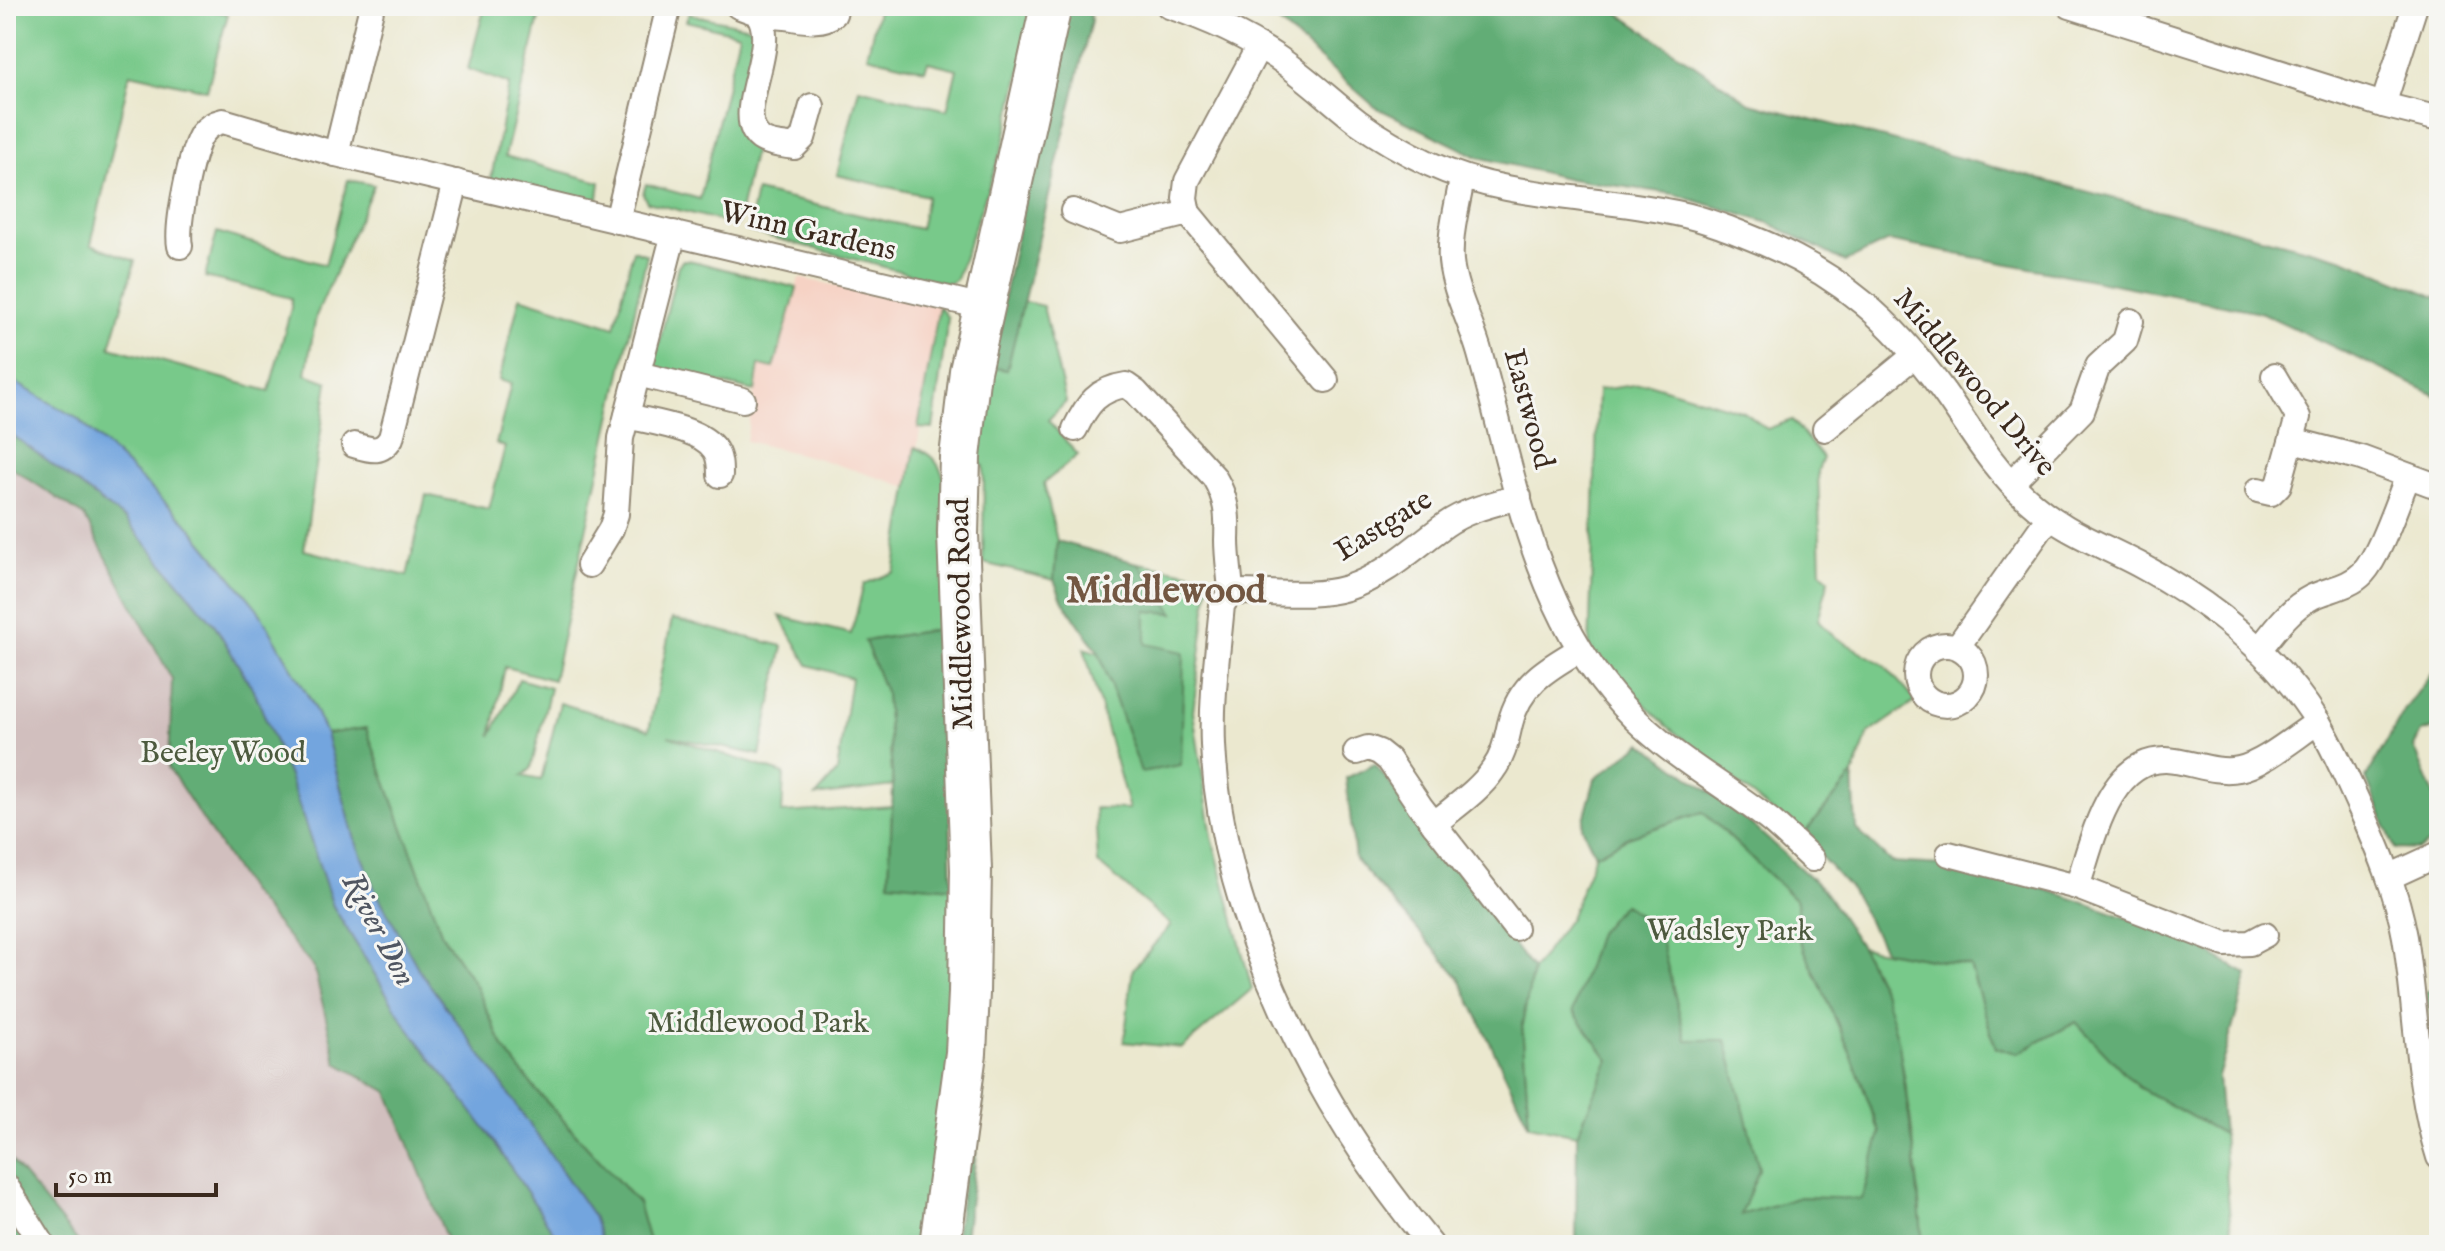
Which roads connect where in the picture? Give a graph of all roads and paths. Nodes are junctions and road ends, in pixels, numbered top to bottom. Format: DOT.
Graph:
graph roads {
  1 [pos="372,6"];
  2 [pos="669,6"];
  3 [pos="738,6"];
  4 [pos="836,6"];
  5 [pos="1051,6"];
  6 [pos="1169,6"];
  7 [pos="2070,6"];
  8 [pos="2415,6"];
  9 [pos="2109,12"];
  10 [pos="762,19"];
  11 [pos="1259,46"];
  12 [pos="2383,105"];
  13 [pos="812,106"];
  14 [pos="2439,119"];
  15 [pos="336,154"];
  16 [pos="1462,178"];
  17 [pos="456,182"];
  18 [pos="1073,211"];
  19 [pos="1188,213"];
  20 [pos="617,221"];
  21 [pos="674,233"];
  22 [pos="180,246"];
  23 [pos="983,307"];
  24 [pos="2131,321"];
  25 [pos="1915,355"];
  26 [pos="638,374"];
  27 [pos="2274,376"];
  28 [pos="1326,380"];
  29 [pos="743,400"];
  30 [pos="627,416"];
  31 [pos="1075,429"];
  32 [pos="1825,429"];
  33 [pos="2292,440"];
  34 [pos="354,445"];
  35 [pos="720,475"];
  36 [pos="2011,483"];
  37 [pos="2258,490"];
  38 [pos="1519,497"];
  39 [pos="2049,517"];
  40 [pos="589,565"];
  41 [pos="1231,592"];
  42 [pos="1958,646"];
  43 [pos="1579,650"];
  44 [pos="2259,650"];
  45 [pos="2318,722"];
  46 [pos="1356,752"];
  47 [pos="1434,824"];
  48 [pos="1949,854"];
  49 [pos="2439,854"];
  50 [pos="1812,859"];
  51 [pos="2389,877"];
  52 [pos="2077,887"];
  53 [pos="1515,928"];
  54 [pos="2265,935"];
  55 [pos="2430,1085"];
  56 [pos="2439,1157"];
  57 [pos="6,1186"];
  58 [pos="942,1238"];
  59 [pos="1419,1241"];
  60 [pos="43,1245"];
  1 -- 15 [label="street"];
  2 -- 20 [label="street"];
  3 -- 10 [label="street"];
  4 -- 10 [label="street"];
  5 -- 23 [label="main road, Middlewood Road"];
  6 -- 11 [label="street, Middlewood Drive"];
  7 -- 9 [label="street"];
  8 -- 12 [label="street"];
  9 -- 12 [label="street"];
  10 -- 13 [label="street"];
  11 -- 16 [label="street, Middlewood Drive"];
  11 -- 19 [label="street"];
  12 -- 14 [label="street"];
  15 -- 17 [label="street, Winn Gardens"];
  15 -- 22 [label="street, Winn Gardens"];
  16 -- 25 [label="street, Middlewood Drive"];
  16 -- 38 [label="street, Eastwood"];
  17 -- 20 [label="street, Winn Gardens"];
  17 -- 34 [label="street"];
  18 -- 19 [label="street"];
  19 -- 28 [label="street"];
  20 -- 21 [label="street, Winn Gardens"];
  21 -- 23 [label="street, Winn Gardens"];
  21 -- 26 [label="street"];
  23 -- 58 [label="main road, Middlewood Road"];
  24 -- 36 [label="street"];
  25 -- 32 [label="street"];
  25 -- 36 [label="street, Middlewood Drive"];
  26 -- 29 [label="street"];
  26 -- 30 [label="street"];
  27 -- 33 [label="street"];
  30 -- 35 [label="street"];
  30 -- 40 [label="street"];
  31 -- 41 [label="street"];
  33 -- 37 [label="street"];
  33 -- 44 [label="street"];
  36 -- 39 [label="street, Middlewood Drive"];
  38 -- 41 [label="street, Eastgate"];
  38 -- 43 [label="street, Eastwood"];
  39 -- 42 [label="street"];
  39 -- 44 [label="street, Middlewood Drive"];
  41 -- 59 [label="street"];
  43 -- 47 [label="street"];
  43 -- 50 [label="street, Eastwood"];
  44 -- 45 [label="street, Middlewood Drive"];
  45 -- 51 [label="street, Middlewood Drive"];
  45 -- 52 [label="street"];
  46 -- 47 [label="street"];
  47 -- 53 [label="street"];
  48 -- 52 [label="street"];
  49 -- 51 [label="street"];
  51 -- 55 [label="street, Middlewood Drive"];
  52 -- 54 [label="street"];
  55 -- 56 [label="street, Middlewood Drive"];
  57 -- 60 [label="street"];
}
